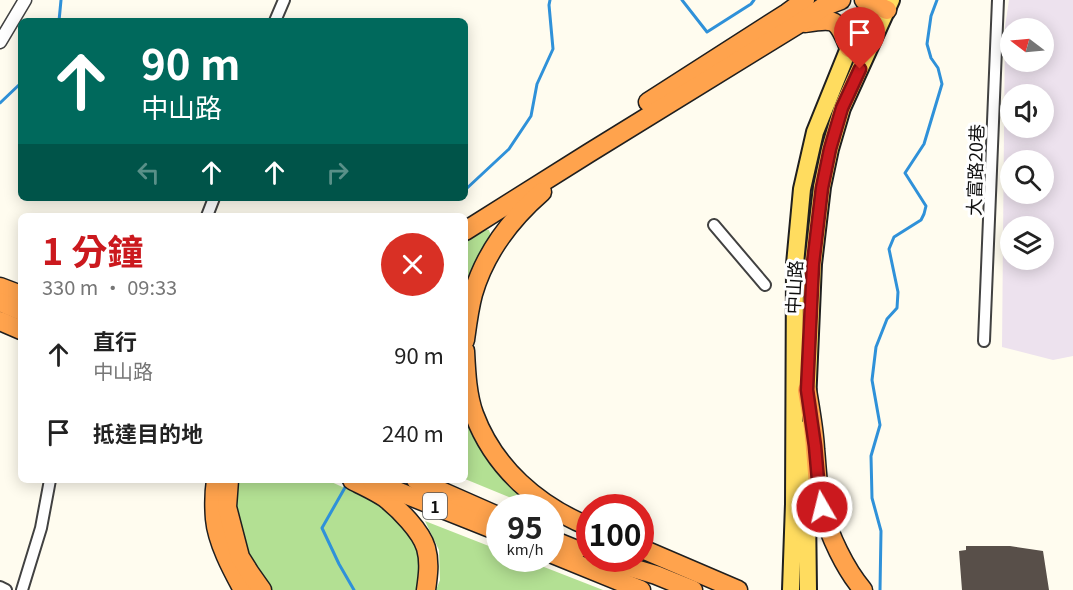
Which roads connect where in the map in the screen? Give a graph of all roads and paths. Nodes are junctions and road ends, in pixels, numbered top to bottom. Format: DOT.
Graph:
graph roads {
  1 [pos="25,0"];
  2 [pos="284,0"];
  3 [pos="805,0"];
  4 [pos="841,0"];
  5 [pos="998,0"];
  6 [pos="877,2"];
  7 [pos="276,18"];
  8 [pos="800,23"];
  9 [pos="0,42"];
  10 [pos="849,48"];
  11 [pos="589,153"];
  12 [pos="468,218"];
  13 [pos="714,225"];
  14 [pos="468,229"];
  15 [pos="765,285"];
  16 [pos="0,287"];
  17 [pos="18,294"];
  18 [pos="0,302"];
  19 [pos="18,309"];
  20 [pos="0,321"];
  21 [pos="468,321"];
  22 [pos="18,329"];
  23 [pos="984,341"];
  24 [pos="468,385"];
  25 [pos="807,390"];
  26 [pos="49,483"];
  27 [pos="216,483"];
  28 [pos="229,483"];
  29 [pos="358,483"];
  30 [pos="378,483"];
  31 [pos="423,483"];
  32 [pos="486,511"];
  33 [pos="576,521"];
  34 [pos="486,526"];
  35 [pos="654,554"];
  36 [pos="564,559"];
  37 [pos="646,572"];
  38 [pos="0,587"];
  39 [pos="860,587"];
  40 [pos="6,590"];
  41 [pos="22,590"];
  42 [pos="243,590"];
  43 [pos="262,590"];
  44 [pos="426,590"];
  45 [pos="641,590"];
  46 [pos="693,590"];
  47 [pos="738,590"];
  48 [pos="791,590"];
  49 [pos="808,590"];
  1 -- 9 [label="street"];
  2 -- 7 [label="street"];
  3 -- 12 [label="highway"];
  4 -- 8 [label="highway"];
  5 -- 23 [label="street, 大富路20巷"];
  6 -- 10 [label="main road, 中山路"];
  6 -- 25 [label="main road, 中山路"];
  8 -- 10 [label="highway"];
  8 -- 11 [label="highway"];
  10 -- 48 [label="main road, 中山路"];
  11 -- 14 [label="highway"];
  11 -- 21 [label="highway"];
  13 -- 15 [label="street"];
  16 -- 17 [label="highway"];
  18 -- 19 [label="highway"];
  20 -- 22 [label="highway"];
  24 -- 33 [label="highway"];
  25 -- 39 [label="highway"];
  25 -- 49 [label="main road, 中山路"];
  26 -- 41 [label="street"];
  27 -- 42 [label="highway"];
  28 -- 43 [label="highway"];
  29 -- 44 [label="highway"];
  30 -- 34 [label="highway, 1"];
  31 -- 32 [label="highway, 1"];
  35 -- 47 [label="highway"];
  36 -- 45 [label="highway"];
  37 -- 46 [label="highway"];
  38 -- 40 [label="street"];
}
